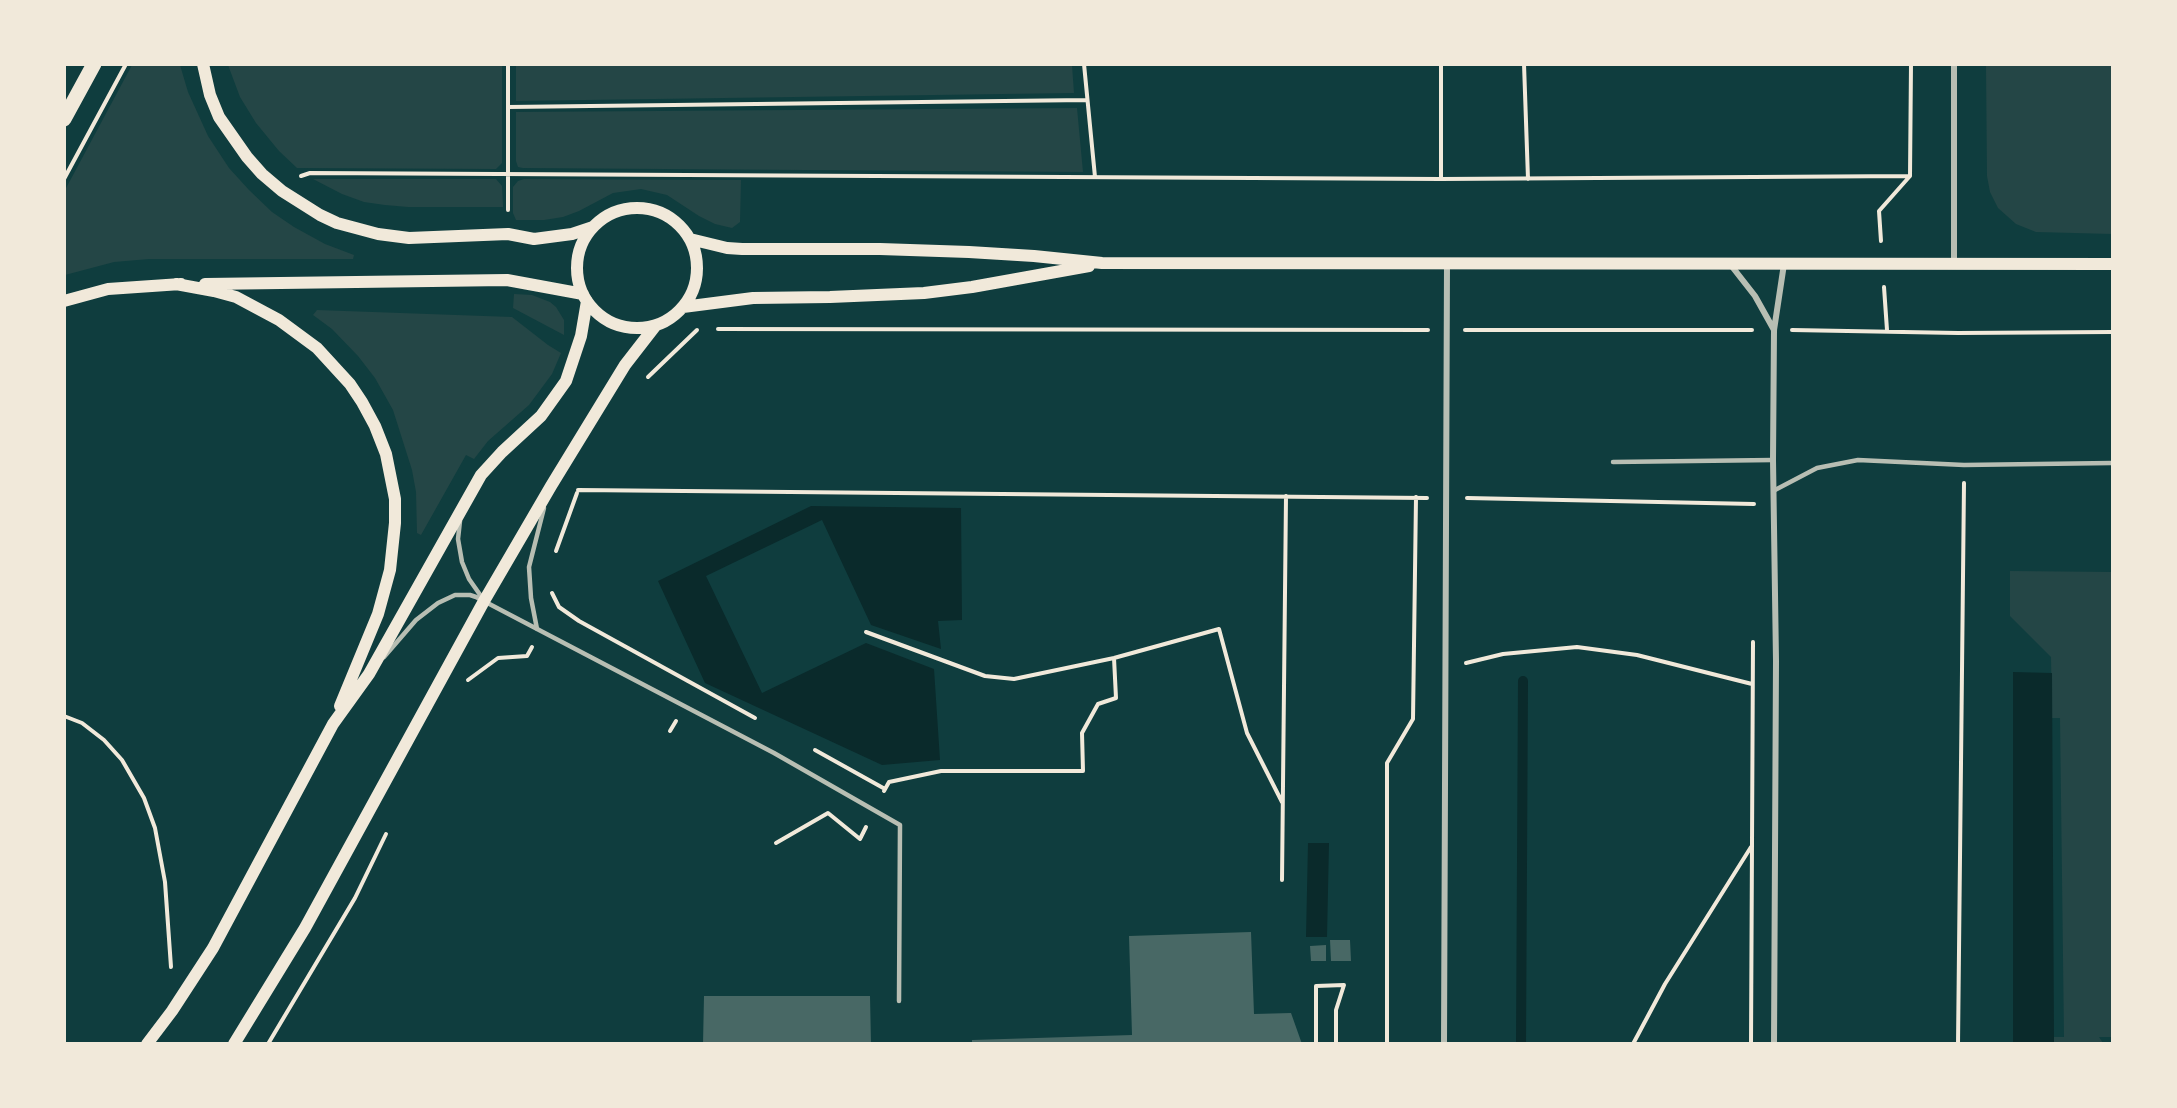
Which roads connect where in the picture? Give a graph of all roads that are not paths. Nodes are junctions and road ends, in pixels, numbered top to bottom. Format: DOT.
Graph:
graph roads {
  1 [pos="94,64"];
  2 [pos="203,64"];
  3 [pos="1954,64"];
  4 [pos="64,120"];
  5 [pos="593,227"];
  6 [pos="690,239"];
  7 [pos="1102,263"];
  8 [pos="1447,264"];
  9 [pos="1730,264"];
  10 [pos="1784,264"];
  11 [pos="1954,264"];
  12 [pos="2112,264"];
  13 [pos="176,284"];
  14 [pos="585,297"];
  15 [pos="64,301"];
  16 [pos="683,307"];
  17 [pos="656,326"];
  18 [pos="1774,330"];
  19 [pos="1773,460"];
  20 [pos="1613,462"];
  21 [pos="2112,464"];
  22 [pos="551,486"];
  23 [pos="1775,490"];
  24 [pos="464,504"];
  25 [pos="484,601"];
  26 [pos="537,629"];
  27 [pos="369,674"];
  28 [pos="333,724"];
  29 [pos="899,1001"];
  30 [pos="147,1044"];
  31 [pos="234,1044"];
  32 [pos="1444,1044"];
  33 [pos="1774,1044"];
  1 -- 4 [label="main road"];
  2 -- 5 [label="main road"];
  3 -- 11 [label="street"];
  5 -- 6 [label="main road"];
  5 -- 14 [label="main road"];
  6 -- 7 [label="main road"];
  6 -- 16 [label="main road"];
  7 -- 8 [label="main road"];
  7 -- 16 [label="main road"];
  8 -- 9 [label="main road"];
  8 -- 32 [label="street"];
  9 -- 10 [label="main road"];
  9 -- 18 [label="street"];
  10 -- 11 [label="main road"];
  10 -- 18 [label="street"];
  11 -- 12 [label="main road"];
  13 -- 14 [label="main road"];
  13 -- 15 [label="main road"];
  13 -- 28 [label="main road"];
  14 -- 17 [label="main road"];
  14 -- 24 [label="main road"];
  16 -- 17 [label="main road"];
  17 -- 22 [label="main road"];
  18 -- 19 [label="street"];
  19 -- 20 [label="lane"];
  19 -- 23 [label="street"];
  21 -- 23 [label="lane"];
  22 -- 25 [label="main road"];
  22 -- 26 [label="lane"];
  23 -- 33 [label="street"];
  24 -- 25 [label="lane"];
  24 -- 27 [label="main road"];
  25 -- 26 [label="lane"];
  25 -- 27 [label="lane"];
  25 -- 31 [label="main road"];
  26 -- 29 [label="lane"];
  27 -- 28 [label="main road"];
  28 -- 30 [label="main road"];
}
